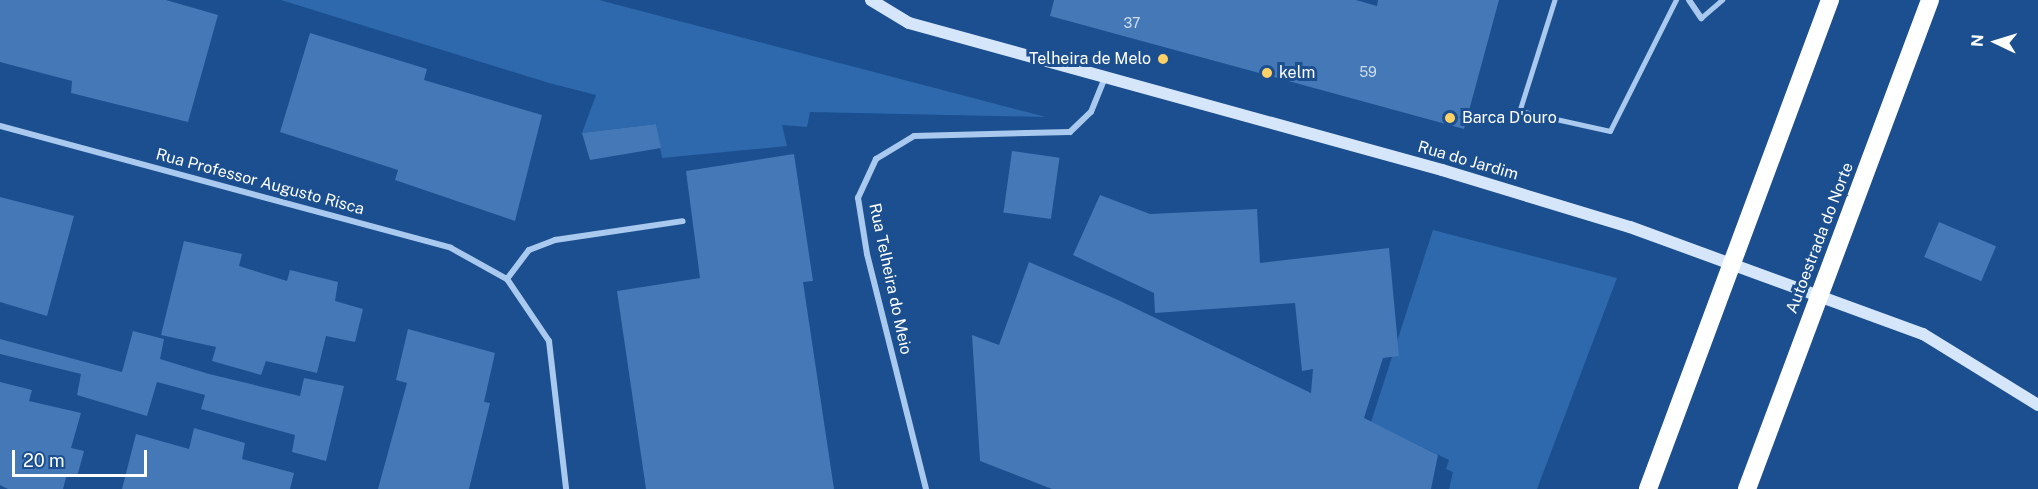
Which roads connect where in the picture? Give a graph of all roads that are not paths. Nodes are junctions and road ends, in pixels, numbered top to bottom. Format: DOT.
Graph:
graph roads {
  1 [pos="870,0"];
  2 [pos="1556,0"];
  3 [pos="1676,0"];
  4 [pos="1689,0"];
  5 [pos="1722,0"];
  6 [pos="1830,0"];
  7 [pos="1930,0"];
  8 [pos="1701,18"];
  9 [pos="1104,79"];
  10 [pos="0,126"];
  11 [pos="683,221"];
  12 [pos="507,279"];
  13 [pos="2038,405"];
  14 [pos="566,489"];
  15 [pos="926,489"];
  16 [pos="1648,489"];
  17 [pos="1747,489"];
  1 -- 9 [label="main road, Rua do Jardim"];
  2 -- 3 [label="lane"];
  4 -- 8 [label="street"];
  5 -- 8 [label="lane"];
  6 -- 16 [label="highway"];
  7 -- 17 [label="highway, Autoestrada do Norte"];
  9 -- 13 [label="main road, Rua do Jardim"];
  9 -- 15 [label="street, Rua Telheira do Meio"];
  10 -- 12 [label="street, Rua Professor Augusto Risca"];
  11 -- 12 [label="street"];
  12 -- 14 [label="street, Rua Professor Augusto Risca"];
}
